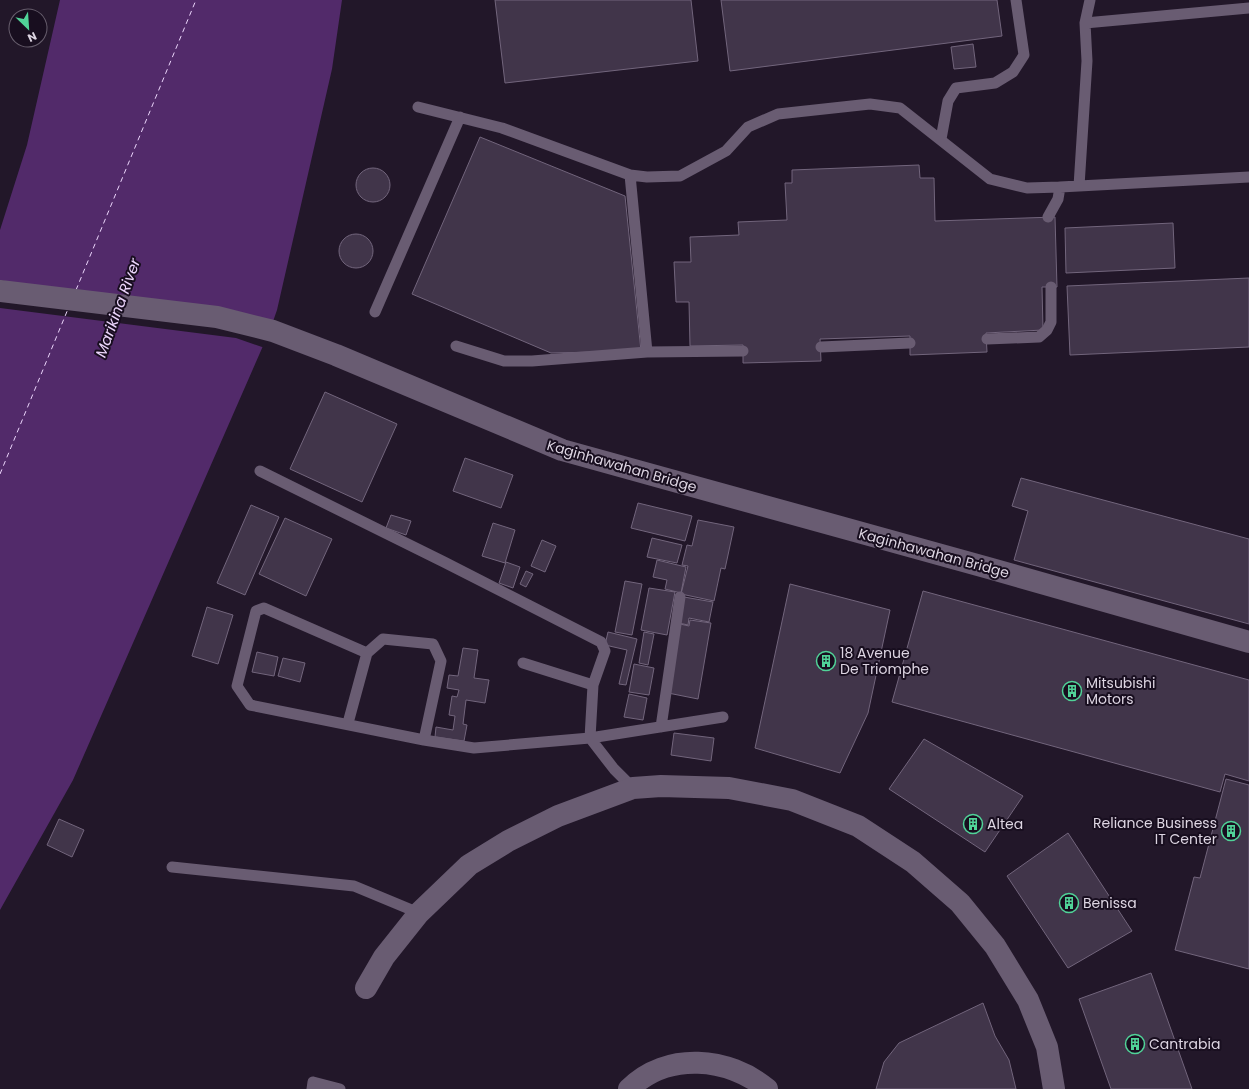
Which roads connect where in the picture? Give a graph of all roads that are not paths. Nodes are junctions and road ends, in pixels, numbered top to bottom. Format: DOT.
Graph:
graph roads {
  1 [pos="1016,0"];
  2 [pos="1090,0"];
  3 [pos="1249,8"];
  4 [pos="1085,23"];
  5 [pos="418,107"];
  6 [pos="460,117"];
  7 [pos="941,139"];
  8 [pos="630,174"];
  9 [pos="1249,177"];
  10 [pos="1079,186"];
  11 [pos="1060,187"];
  12 [pos="1048,217"];
  13 [pos="1051,287"];
  14 [pos="0,291"];
  15 [pos="375,312"];
  16 [pos="987,339"];
  17 [pos="910,343"];
  18 [pos="456,346"];
  19 [pos="821,347"];
  20 [pos="743,351"];
  21 [pos="647,352"];
  22 [pos="260,471"];
  23 [pos="680,597"];
  24 [pos="1249,642"];
  25 [pos="367,653"];
  26 [pos="523,663"];
  27 [pos="593,684"];
  28 [pos="723,718"];
  29 [pos="348,724"];
  30 [pos="661,727"];
  31 [pos="590,738"];
  32 [pos="424,740"];
  33 [pos="633,788"];
  34 [pos="172,866"];
  35 [pos="419,913"];
  36 [pos="366,988"];
  37 [pos="312,1089"];
  38 [pos="340,1089"];
  39 [pos="629,1089"];
  40 [pos="767,1089"];
  41 [pos="1054,1089"];
  1 -- 7 [label="lane"];
  2 -- 4 [label="lane"];
  3 -- 4 [label="lane"];
  4 -- 10 [label="lane"];
  5 -- 6 [label="lane"];
  6 -- 8 [label="lane"];
  6 -- 15 [label="lane"];
  7 -- 8 [label="lane"];
  7 -- 11 [label="lane"];
  8 -- 21 [label="lane"];
  9 -- 10 [label="lane"];
  10 -- 11 [label="lane"];
  11 -- 12 [label="lane"];
  13 -- 16 [label="lane"];
  14 -- 24 [label="main road, Kaginhawahan Bridge"];
  17 -- 19 [label="lane"];
  18 -- 21 [label="lane"];
  20 -- 21 [label="lane"];
  22 -- 27 [label="lane"];
  23 -- 30 [label="lane"];
  25 -- 29 [label="lane"];
  25 -- 29 [label="lane"];
  25 -- 32 [label="lane"];
  26 -- 27 [label="lane"];
  27 -- 31 [label="lane"];
  28 -- 30 [label="lane"];
  29 -- 32 [label="lane"];
  30 -- 31 [label="lane"];
  31 -- 32 [label="lane"];
  31 -- 33 [label="lane"];
  33 -- 35 [label="main road"];
  33 -- 41 [label="main road"];
  34 -- 35 [label="lane"];
  35 -- 36 [label="main road"];
  37 -- 38 [label="lane"];
  39 -- 40 [label="main road"];
}
